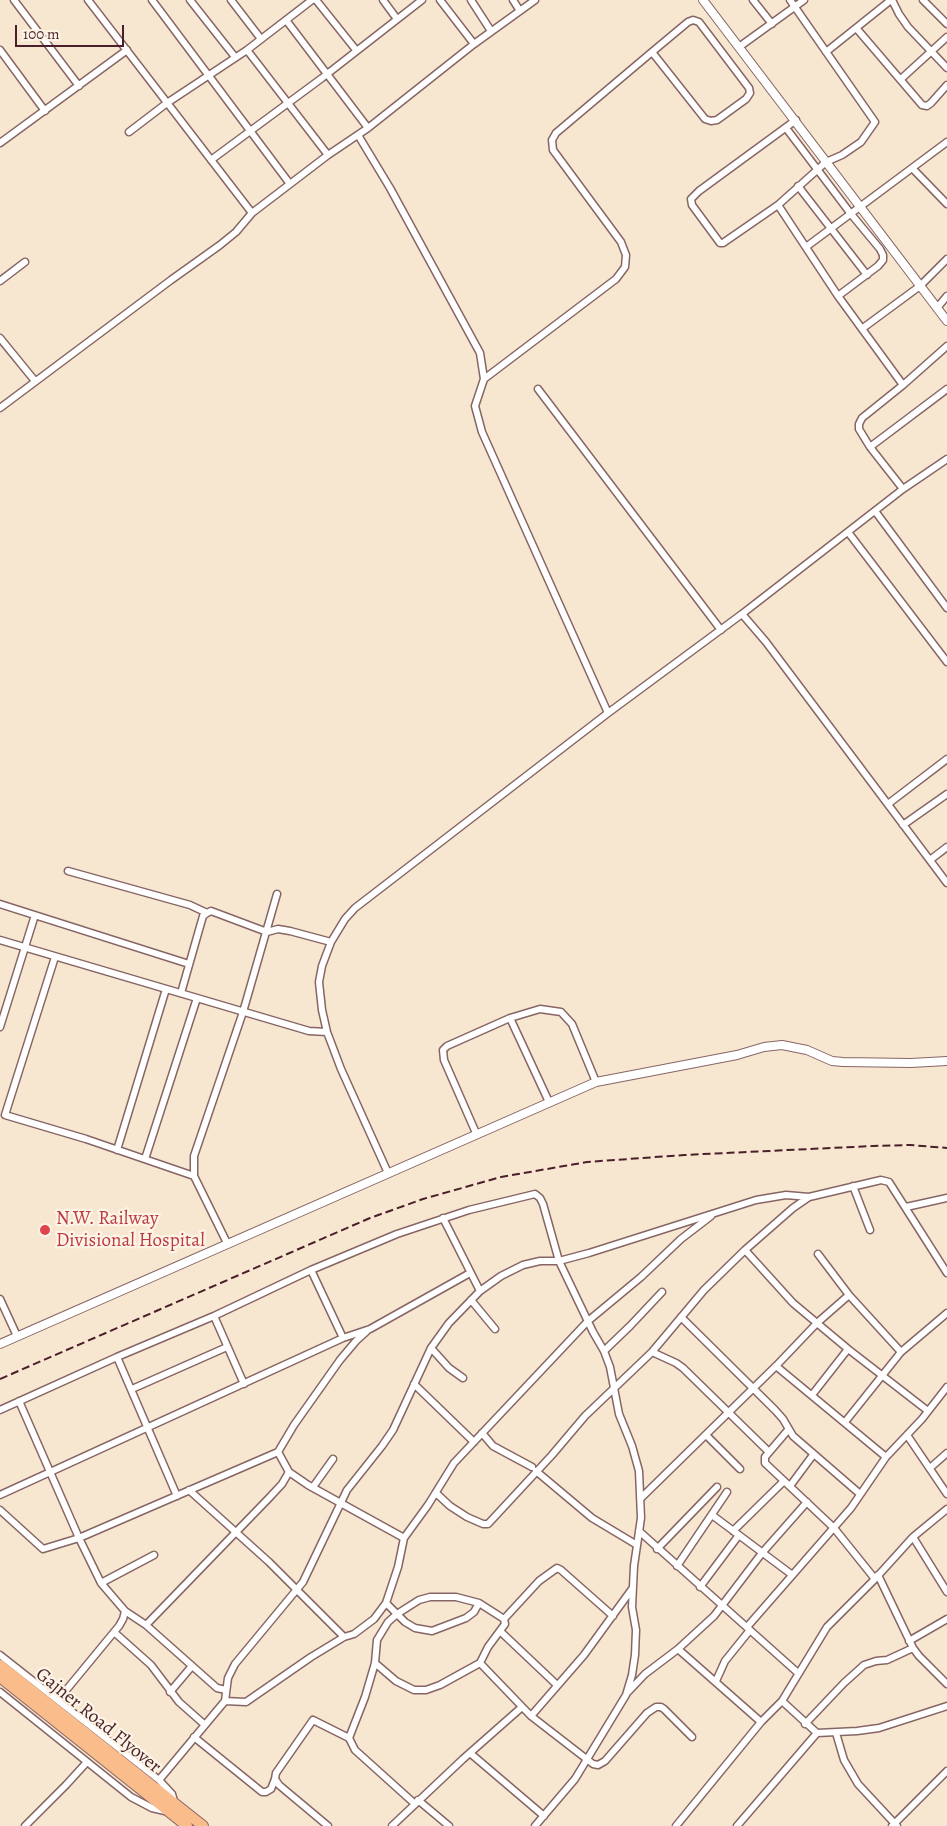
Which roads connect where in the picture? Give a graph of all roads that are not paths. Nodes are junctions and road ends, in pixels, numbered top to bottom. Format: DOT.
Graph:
graph roads {
  1 [pos="14,0"];
  2 [pos="88,0"];
  3 [pos="152,0"];
  4 [pos="190,0"];
  5 [pos="231,0"];
  6 [pos="312,0"];
  7 [pos="316,0"];
  8 [pos="383,0"];
  9 [pos="422,0"];
  10 [pos="440,0"];
  11 [pos="471,0"];
  12 [pos="513,0"];
  13 [pos="535,0"];
  14 [pos="703,0"];
  15 [pos="753,0"];
  16 [pos="790,0"];
  17 [pos="804,0"];
  18 [pos="892,0"];
  19 [pos="923,0"];
  20 [pos="795,7"];
  21 [pos="520,11"];
  22 [pos="397,19"];
  23 [pos="286,20"];
  24 [pos="772,24"];
  25 [pos="947,24"];
  26 [pos="857,29"];
  27 [pos="491,31"];
  28 [pos="947,37"];
  29 [pos="261,38"];
  30 [pos="474,44"];
  31 [pos="739,47"];
  32 [pos="0,50"];
  33 [pos="127,50"];
  34 [pos="247,50"];
  35 [pos="356,50"];
  36 [pos="930,51"];
  37 [pos="652,52"];
  38 [pos="826,52"];
  39 [pos="235,57"];
  40 [pos="947,68"];
  41 [pos="326,74"];
  42 [pos="209,76"];
  43 [pos="901,79"];
  44 [pos="78,86"];
  45 [pos="947,86"];
  46 [pos="167,103"];
  47 [pos="288,103"];
  48 [pos="45,111"];
  49 [pos="796,120"];
  50 [pos="368,128"];
  51 [pos="786,128"];
  52 [pos="250,131"];
  53 [pos="130,132"];
  54 [pos="358,135"];
  55 [pos="947,142"];
  56 [pos="0,143"];
  57 [pos="328,155"];
  58 [pos="211,160"];
  59 [pos="826,162"];
  60 [pos="817,169"];
  61 [pos="913,169"];
  62 [pos="290,184"];
  63 [pos="798,186"];
  64 [pos="778,204"];
  65 [pos="947,204"];
  66 [pos="860,207"];
  67 [pos="252,213"];
  68 [pos="851,214"];
  69 [pos="831,228"];
  70 [pos="806,247"];
  71 [pos="947,259"];
  72 [pos="25,262"];
  73 [pos="867,275"];
  74 [pos="0,281"];
  75 [pos="920,286"];
  76 [pos="838,296"];
  77 [pos="947,296"];
  78 [pos="937,308"];
  79 [pos="947,321"];
  80 [pos="863,328"];
  81 [pos="0,338"];
  82 [pos="947,346"];
  83 [pos="484,379"];
  84 [pos="35,381"];
  85 [pos="903,386"];
  86 [pos="947,388"];
  87 [pos="538,389"];
  88 [pos="0,408"];
  89 [pos="870,447"];
  90 [pos="947,459"];
  91 [pos="903,489"];
  92 [pos="874,511"];
  93 [pos="848,532"];
  94 [pos="947,608"];
  95 [pos="742,614"];
  96 [pos="721,630"];
  97 [pos="947,662"];
  98 [pos="608,714"];
  99 [pos="947,759"];
  100 [pos="947,794"];
  101 [pos="888,804"];
  102 [pos="903,825"];
  103 [pos="947,847"];
  104 [pos="930,860"];
  105 [pos="68,871"];
  106 [pos="944,875"];
  107 [pos="947,883"];
  108 [pos="276,894"];
  109 [pos="0,904"];
  110 [pos="206,913"];
  111 [pos="35,915"];
  112 [pos="267,932"];
  113 [pos="0,940"];
  114 [pos="331,942"];
  115 [pos="25,948"];
  116 [pos="54,957"];
  117 [pos="189,964"];
  118 [pos="166,989"];
  119 [pos="181,993"];
  120 [pos="197,998"];
  121 [pos="242,1012"];
  122 [pos="510,1018"];
  123 [pos="0,1027"];
  124 [pos="327,1032"];
  125 [pos="947,1061"];
  126 [pos="596,1082"];
  127 [pos="548,1102"];
  128 [pos="3,1116"];
  129 [pos="476,1133"];
  130 [pos="118,1150"];
  131 [pos="145,1159"];
  132 [pos="388,1173"];
  133 [pos="194,1176"];
  134 [pos="853,1186"];
  135 [pos="808,1197"];
  136 [pos="947,1198"];
  137 [pos="906,1207"];
  138 [pos="716,1212"];
  139 [pos="443,1218"];
  140 [pos="870,1230"];
  141 [pos="227,1243"];
  142 [pos="745,1250"];
  143 [pos="818,1254"];
  144 [pos="559,1261"];
  145 [pos="311,1270"];
  146 [pos="470,1272"];
  147 [pos="947,1273"];
  148 [pos="480,1291"];
  149 [pos="662,1292"];
  150 [pos="850,1295"];
  151 [pos="0,1299"];
  152 [pos="471,1300"];
  153 [pos="947,1313"];
  154 [pos="214,1316"];
  155 [pos="681,1317"];
  156 [pos="588,1321"];
  157 [pos="817,1323"];
  158 [pos="370,1329"];
  159 [pos="495,1329"];
  160 [pos="17,1336"];
  161 [pos="343,1338"];
  162 [pos="0,1344"];
  163 [pos="227,1347"];
  164 [pos="431,1348"];
  165 [pos="848,1349"];
  166 [pos="604,1351"];
  167 [pos="652,1352"];
  168 [pos="901,1352"];
  169 [pos="117,1356"];
  170 [pos="776,1366"];
  171 [pos="883,1376"];
  172 [pos="463,1378"];
  173 [pos="244,1384"];
  174 [pos="414,1384"];
  175 [pos="947,1386"];
  176 [pos="613,1388"];
  177 [pos="132,1389"];
  178 [pos="753,1389"];
  179 [pos="812,1395"];
  180 [pos="19,1401"];
  181 [pos="0,1410"];
  182 [pos="928,1411"];
  183 [pos="729,1412"];
  184 [pos="845,1422"];
  185 [pos="148,1428"];
  186 [pos="788,1430"];
  187 [pos="482,1433"];
  188 [pos="706,1434"];
  189 [pos="907,1435"];
  190 [pos="474,1442"];
  191 [pos="278,1452"];
  192 [pos="769,1452"];
  193 [pos="947,1452"];
  194 [pos="813,1455"];
  195 [pos="886,1456"];
  196 [pos="334,1458"];
  197 [pos="930,1468"];
  198 [pos="534,1469"];
  199 [pos="740,1469"];
  200 [pos="50,1471"];
  201 [pos="289,1472"];
  202 [pos="784,1481"];
  203 [pos="717,1486"];
  204 [pos="790,1486"];
  205 [pos="313,1488"];
  206 [pos="189,1490"];
  207 [pos="727,1492"];
  208 [pos="436,1493"];
  209 [pos="860,1494"];
  210 [pos="947,1494"];
  211 [pos="0,1495"];
  212 [pos="177,1496"];
  213 [pos="641,1498"];
  214 [pos="807,1502"];
  215 [pos="342,1503"];
  216 [pos="947,1509"];
  217 [pos="0,1510"];
  218 [pos="712,1514"];
  219 [pos="834,1528"];
  220 [pos="638,1531"];
  221 [pos="236,1532"];
  222 [pos="736,1533"];
  223 [pos="913,1537"];
  224 [pos="79,1538"];
  225 [pos="404,1538"];
  226 [pos="637,1545"];
  227 [pos="657,1549"];
  228 [pos="762,1553"];
  229 [pos="154,1555"];
  230 [pos="677,1566"];
  231 [pos="791,1574"];
  232 [pos="877,1577"];
  233 [pos="101,1583"];
  234 [pos="700,1586"];
  235 [pos="633,1588"];
  236 [pos="298,1589"];
  237 [pos="947,1592"];
  238 [pos="386,1603"];
  239 [pos="479,1603"];
  240 [pos="723,1605"];
  241 [pos="125,1611"];
  242 [pos="397,1614"];
  243 [pos="613,1616"];
  244 [pos="504,1619"];
  245 [pos="947,1620"];
  246 [pos="146,1625"];
  247 [pos="748,1628"];
  248 [pos="114,1632"];
  249 [pos="501,1632"];
  250 [pos="344,1637"];
  251 [pos="909,1641"];
  252 [pos="912,1648"];
  253 [pos="678,1649"];
  254 [pos="0,1655"];
  255 [pos="375,1663"];
  256 [pos="480,1663"];
  257 [pos="0,1666"];
  258 [pos="192,1666"];
  259 [pos="798,1673"];
  260 [pos="0,1677"];
  261 [pos="716,1681"];
  262 [pos="947,1684"];
  263 [pos="557,1685"];
  264 [pos="226,1690"];
  265 [pos="0,1692"];
  266 [pos="170,1692"];
  267 [pos="626,1695"];
  268 [pos="58,1700"];
  269 [pos="225,1701"];
  270 [pos="782,1701"];
  271 [pos="947,1706"];
  272 [pos="522,1707"];
  273 [pos="531,1716"];
  274 [pos="761,1722"];
  275 [pos="805,1724"];
  276 [pos="205,1725"];
  277 [pos="817,1733"];
  278 [pos="836,1733"];
  279 [pos="692,1736"];
  280 [pos="194,1737"];
  281 [pos="349,1738"];
  282 [pos="470,1753"];
  283 [pos="586,1760"];
  284 [pos="87,1762"];
  285 [pos="947,1771"];
  286 [pos="275,1779"];
  287 [pos="159,1780"];
  288 [pos="158,1798"];
  289 [pos="417,1802"];
  290 [pos="172,1808"];
  291 [pos="544,1816"];
  292 [pos="894,1825"];
  293 [pos="25,1826"];
  294 [pos="187,1826"];
  295 [pos="203,1826"];
  296 [pos="328,1826"];
  297 [pos="392,1826"];
  298 [pos="449,1826"];
  299 [pos="536,1826"];
  300 [pos="676,1826"];
  301 [pos="737,1826"];
  1 -- 44 [label="street"];
  2 -- 33 [label="street"];
  3 -- 42 [label="street"];
  4 -- 39 [label="street"];
  5 -- 29 [label="street"];
  6 -- 23 [label="street"];
  7 -- 35 [label="street"];
  8 -- 22 [label="street"];
  9 -- 22 [label="street"];
  10 -- 30 [label="street"];
  11 -- 27 [label="street"];
  12 -- 21 [label="street"];
  13 -- 21 [label="street"];
  14 -- 31 [label="street"];
  15 -- 24 [label="street"];
  16 -- 20 [label="street"];
  17 -- 20 [label="street"];
  18 -- 26 [label="street"];
  18 -- 36 [label="street"];
  19 -- 25 [label="street"];
  20 -- 24 [label="street"];
  20 -- 38 [label="street"];
  21 -- 27 [label="street"];
  22 -- 35 [label="street"];
  23 -- 29 [label="street"];
  23 -- 41 [label="street"];
  24 -- 31 [label="street"];
  26 -- 38 [label="street"];
  26 -- 43 [label="street"];
  27 -- 30 [label="street"];
  28 -- 36 [label="street"];
  29 -- 34 [label="street"];
  30 -- 50 [label="street"];
  31 -- 49 [label="street"];
  32 -- 48 [label="street"];
  33 -- 44 [label="street"];
  33 -- 46 [label="street"];
  34 -- 39 [label="street"];
  34 -- 47 [label="street"];
  35 -- 41 [label="street"];
  36 -- 40 [label="street"];
  36 -- 43 [label="street"];
  37 -- 37 [label="street"];
  37 -- 83 [label="street"];
  38 -- 59 [label="street"];
  39 -- 42 [label="street"];
  41 -- 47 [label="street"];
  41 -- 50 [label="street"];
  42 -- 46 [label="street"];
  42 -- 52 [label="street"];
  43 -- 45 [label="street"];
  44 -- 48 [label="street"];
  46 -- 53 [label="street"];
  46 -- 58 [label="street"];
  47 -- 52 [label="street"];
  47 -- 57 [label="street"];
  48 -- 56 [label="street"];
  49 -- 51 [label="street"];
  49 -- 59 [label="street"];
  50 -- 54 [label="street"];
  51 -- 60 [label="street"];
  51 -- 64 [label="street"];
  52 -- 58 [label="street"];
  52 -- 62 [label="street"];
  54 -- 57 [label="street"];
  54 -- 83 [label="street"];
  55 -- 61 [label="street"];
  57 -- 62 [label="street"];
  58 -- 67 [label="street"];
  59 -- 60 [label="street"];
  59 -- 66 [label="street"];
  60 -- 63 [label="street"];
  60 -- 68 [label="street"];
  61 -- 65 [label="street"];
  61 -- 66 [label="street"];
  62 -- 67 [label="street"];
  63 -- 64 [label="street"];
  63 -- 69 [label="street"];
  64 -- 70 [label="street"];
  66 -- 68 [label="street"];
  66 -- 75 [label="street"];
  67 -- 84 [label="street"];
  68 -- 69 [label="street"];
  68 -- 73 [label="street"];
  69 -- 70 [label="street"];
  69 -- 73 [label="street"];
  70 -- 76 [label="street"];
  71 -- 75 [label="street"];
  72 -- 74 [label="street"];
  73 -- 76 [label="street"];
  75 -- 78 [label="street"];
  75 -- 80 [label="street"];
  76 -- 80 [label="street"];
  77 -- 78 [label="street"];
  78 -- 79 [label="street"];
  80 -- 85 [label="street"];
  81 -- 84 [label="street"];
  82 -- 85 [label="street"];
  83 -- 98 [label="street"];
  84 -- 88 [label="street"];
  85 -- 89 [label="street"];
  86 -- 89 [label="street"];
  87 -- 96 [label="street"];
  89 -- 91 [label="street"];
  90 -- 91 [label="street"];
  91 -- 92 [label="street"];
  92 -- 93 [label="street"];
  92 -- 94 [label="street"];
  93 -- 95 [label="street"];
  93 -- 97 [label="street"];
  95 -- 96 [label="street"];
  95 -- 101 [label="street"];
  96 -- 98 [label="street"];
  98 -- 114 [label="street"];
  99 -- 101 [label="street"];
  100 -- 102 [label="street"];
  101 -- 102 [label="street"];
  102 -- 104 [label="street"];
  103 -- 104 [label="street"];
  104 -- 106 [label="street"];
  105 -- 110 [label="street"];
  106 -- 107 [label="street"];
  108 -- 112 [label="street"];
  109 -- 111 [label="street"];
  110 -- 112 [label="street"];
  110 -- 117 [label="street"];
  111 -- 115 [label="street"];
  111 -- 117 [label="street"];
  112 -- 114 [label="street"];
  112 -- 121 [label="street"];
  113 -- 115 [label="street"];
  114 -- 124 [label="street"];
  115 -- 116 [label="street"];
  115 -- 123 [label="street"];
  116 -- 118 [label="street"];
  116 -- 128 [label="street"];
  117 -- 119 [label="street"];
  118 -- 119 [label="street"];
  118 -- 130 [label="street"];
  119 -- 120 [label="street"];
  120 -- 121 [label="street"];
  120 -- 131 [label="street"];
  121 -- 124 [label="street"];
  121 -- 133 [label="street"];
  122 -- 126 [label="street"];
  122 -- 127 [label="street"];
  122 -- 129 [label="street"];
  124 -- 132 [label="street"];
  125 -- 126 [label="street"];
  126 -- 127 [label="street"];
  127 -- 129 [label="street"];
  128 -- 130 [label="street"];
  129 -- 132 [label="street"];
  130 -- 131 [label="street"];
  131 -- 133 [label="street"];
  132 -- 141 [label="street"];
  133 -- 141 [label="street"];
  134 -- 135 [label="street"];
  134 -- 137 [label="street"];
  134 -- 140 [label="street"];
  135 -- 138 [label="street"];
  135 -- 142 [label="street"];
  136 -- 137 [label="street"];
  137 -- 147 [label="street"];
  138 -- 144 [label="street"];
  138 -- 156 [label="street"];
  139 -- 144 [label="street"];
  139 -- 145 [label="street"];
  139 -- 146 [label="street"];
  141 -- 160 [label="street"];
  142 -- 155 [label="street"];
  142 -- 157 [label="street"];
  143 -- 150 [label="street"];
  144 -- 148 [label="street"];
  144 -- 156 [label="street"];
  145 -- 154 [label="street"];
  145 -- 161 [label="street"];
  146 -- 148 [label="street"];
  146 -- 158 [label="street"];
  148 -- 152 [label="street"];
  149 -- 166 [label="street"];
  150 -- 157 [label="street"];
  150 -- 168 [label="street"];
  151 -- 160 [label="street"];
  152 -- 159 [label="street"];
  152 -- 164 [label="street"];
  153 -- 168 [label="street"];
  154 -- 163 [label="street"];
  154 -- 169 [label="street"];
  155 -- 167 [label="street"];
  155 -- 178 [label="street"];
  156 -- 166 [label="street"];
  156 -- 187 [label="street"];
  157 -- 165 [label="street"];
  157 -- 170 [label="street"];
  158 -- 161 [label="street"];
  158 -- 191 [label="street"];
  160 -- 162 [label="street"];
  161 -- 173 [label="street"];
  163 -- 173 [label="street"];
  163 -- 177 [label="street"];
  164 -- 172 [label="street"];
  164 -- 174 [label="street"];
  165 -- 171 [label="street"];
  165 -- 179 [label="street"];
  166 -- 176 [label="street"];
  167 -- 176 [label="street"];
  167 -- 183 [label="street"];
  168 -- 171 [label="street"];
  169 -- 177 [label="street"];
  169 -- 180 [label="street"];
  170 -- 178 [label="street"];
  170 -- 179 [label="street"];
  171 -- 182 [label="street"];
  171 -- 184 [label="street"];
  173 -- 185 [label="street"];
  174 -- 190 [label="street"];
  174 -- 215 [label="street"];
  175 -- 182 [label="street"];
  176 -- 198 [label="street"];
  176 -- 213 [label="street"];
  177 -- 185 [label="street"];
  178 -- 183 [label="street"];
  178 -- 186 [label="street"];
  179 -- 184 [label="street"];
  180 -- 181 [label="street"];
  180 -- 200 [label="street"];
  182 -- 189 [label="street"];
  183 -- 188 [label="street"];
  183 -- 192 [label="street"];
  184 -- 195 [label="street"];
  185 -- 200 [label="street"];
  185 -- 212 [label="street"];
  186 -- 192 [label="street"];
  186 -- 194 [label="street"];
  187 -- 190 [label="street"];
  187 -- 198 [label="street"];
  188 -- 199 [label="street"];
  188 -- 213 [label="street"];
  189 -- 195 [label="street"];
  189 -- 197 [label="street"];
  190 -- 208 [label="street"];
  191 -- 201 [label="street"];
  191 -- 206 [label="street"];
  192 -- 202 [label="street"];
  193 -- 197 [label="street"];
  194 -- 204 [label="street"];
  194 -- 209 [label="street"];
  195 -- 209 [label="street"];
  196 -- 205 [label="street"];
  197 -- 210 [label="street"];
  198 -- 208 [label="street"];
  198 -- 226 [label="street"];
  200 -- 211 [label="street"];
  200 -- 224 [label="street"];
  201 -- 205 [label="street"];
  201 -- 221 [label="street"];
  202 -- 204 [label="street"];
  202 -- 222 [label="street"];
  203 -- 227 [label="street"];
  204 -- 214 [label="street"];
  205 -- 215 [label="street"];
  206 -- 212 [label="street"];
  206 -- 221 [label="street"];
  207 -- 218 [label="street"];
  208 -- 225 [label="street"];
  209 -- 219 [label="street"];
  212 -- 224 [label="street"];
  213 -- 220 [label="street"];
  214 -- 219 [label="street"];
  214 -- 228 [label="street"];
  215 -- 225 [label="street"];
  215 -- 236 [label="street"];
  216 -- 223 [label="street"];
  217 -- 224 [label="street"];
  218 -- 222 [label="street"];
  218 -- 230 [label="street"];
  219 -- 231 [label="street"];
  219 -- 232 [label="street"];
  220 -- 226 [label="street"];
  220 -- 227 [label="street"];
  221 -- 236 [label="street"];
  221 -- 246 [label="street"];
  222 -- 228 [label="street"];
  222 -- 234 [label="street"];
  223 -- 232 [label="street"];
  223 -- 237 [label="street"];
  224 -- 233 [label="street"];
  225 -- 238 [label="street"];
  226 -- 235 [label="street"];
  227 -- 230 [label="street"];
  228 -- 231 [label="street"];
  228 -- 240 [label="street"];
  229 -- 233 [label="street"];
  230 -- 234 [label="street"];
  231 -- 247 [label="street"];
  232 -- 251 [label="street"];
  232 -- 259 [label="street"];
  233 -- 241 [label="street"];
  234 -- 240 [label="street"];
  235 -- 243 [label="street"];
  235 -- 267 [label="street"];
  236 -- 250 [label="street"];
  236 -- 264 [label="street"];
  238 -- 242 [label="street"];
  238 -- 250 [label="street"];
  239 -- 242 [label="street"];
  239 -- 242 [label="street"];
  239 -- 244 [label="street"];
  240 -- 247 [label="street"];
  240 -- 253 [label="street"];
  241 -- 246 [label="street"];
  241 -- 248 [label="street"];
  242 -- 255 [label="street"];
  243 -- 244 [label="street"];
  243 -- 263 [label="street"];
  244 -- 249 [label="street"];
  245 -- 251 [label="street"];
  246 -- 258 [label="street"];
  247 -- 259 [label="street"];
  247 -- 261 [label="street"];
  248 -- 266 [label="street"];
  248 -- 268 [label="street"];
  249 -- 256 [label="street"];
  249 -- 263 [label="street"];
  250 -- 269 [label="street"];
  251 -- 252 [label="street"];
  252 -- 262 [label="street"];
  252 -- 275 [label="street"];
  253 -- 261 [label="street"];
  253 -- 267 [label="street"];
  254 -- 268 [label="street"];
  255 -- 256 [label="street"];
  255 -- 281 [label="street"];
  256 -- 272 [label="street"];
  257 -- 288 [label="main road, Gajner Road Flyover"];
  258 -- 264 [label="street"];
  258 -- 266 [label="street"];
  259 -- 270 [label="street"];
  260 -- 288 [label="main road, Gajner Road Flyover"];
  261 -- 274 [label="street"];
  263 -- 273 [label="street"];
  264 -- 269 [label="street"];
  265 -- 284 [label="street"];
  266 -- 276 [label="street"];
  267 -- 283 [label="street"];
  268 -- 287 [label="street"];
  269 -- 276 [label="street"];
  270 -- 274 [label="street"];
  270 -- 275 [label="street"];
  271 -- 278 [label="street"];
  272 -- 273 [label="street"];
  272 -- 282 [label="street"];
  273 -- 283 [label="street"];
  274 -- 300 [label="street"];
  275 -- 277 [label="street"];
  276 -- 280 [label="street"];
  277 -- 278 [label="street"];
  277 -- 301 [label="street"];
  278 -- 292 [label="street"];
  279 -- 283 [label="street"];
  280 -- 286 [label="street"];
  280 -- 287 [label="street"];
  281 -- 286 [label="street"];
  281 -- 289 [label="street"];
  282 -- 289 [label="street"];
  282 -- 291 [label="street"];
  283 -- 291 [label="street"];
  284 -- 290 [label="street"];
  284 -- 293 [label="street"];
  285 -- 292 [label="street"];
  286 -- 296 [label="street"];
  287 -- 290 [label="street"];
  288 -- 290 [label="main road, Gajner Road Flyover"];
  289 -- 297 [label="street"];
  289 -- 298 [label="street"];
  290 -- 294 [label="main road"];
  290 -- 295 [label="main road"];
  291 -- 299 [label="street"];
}
